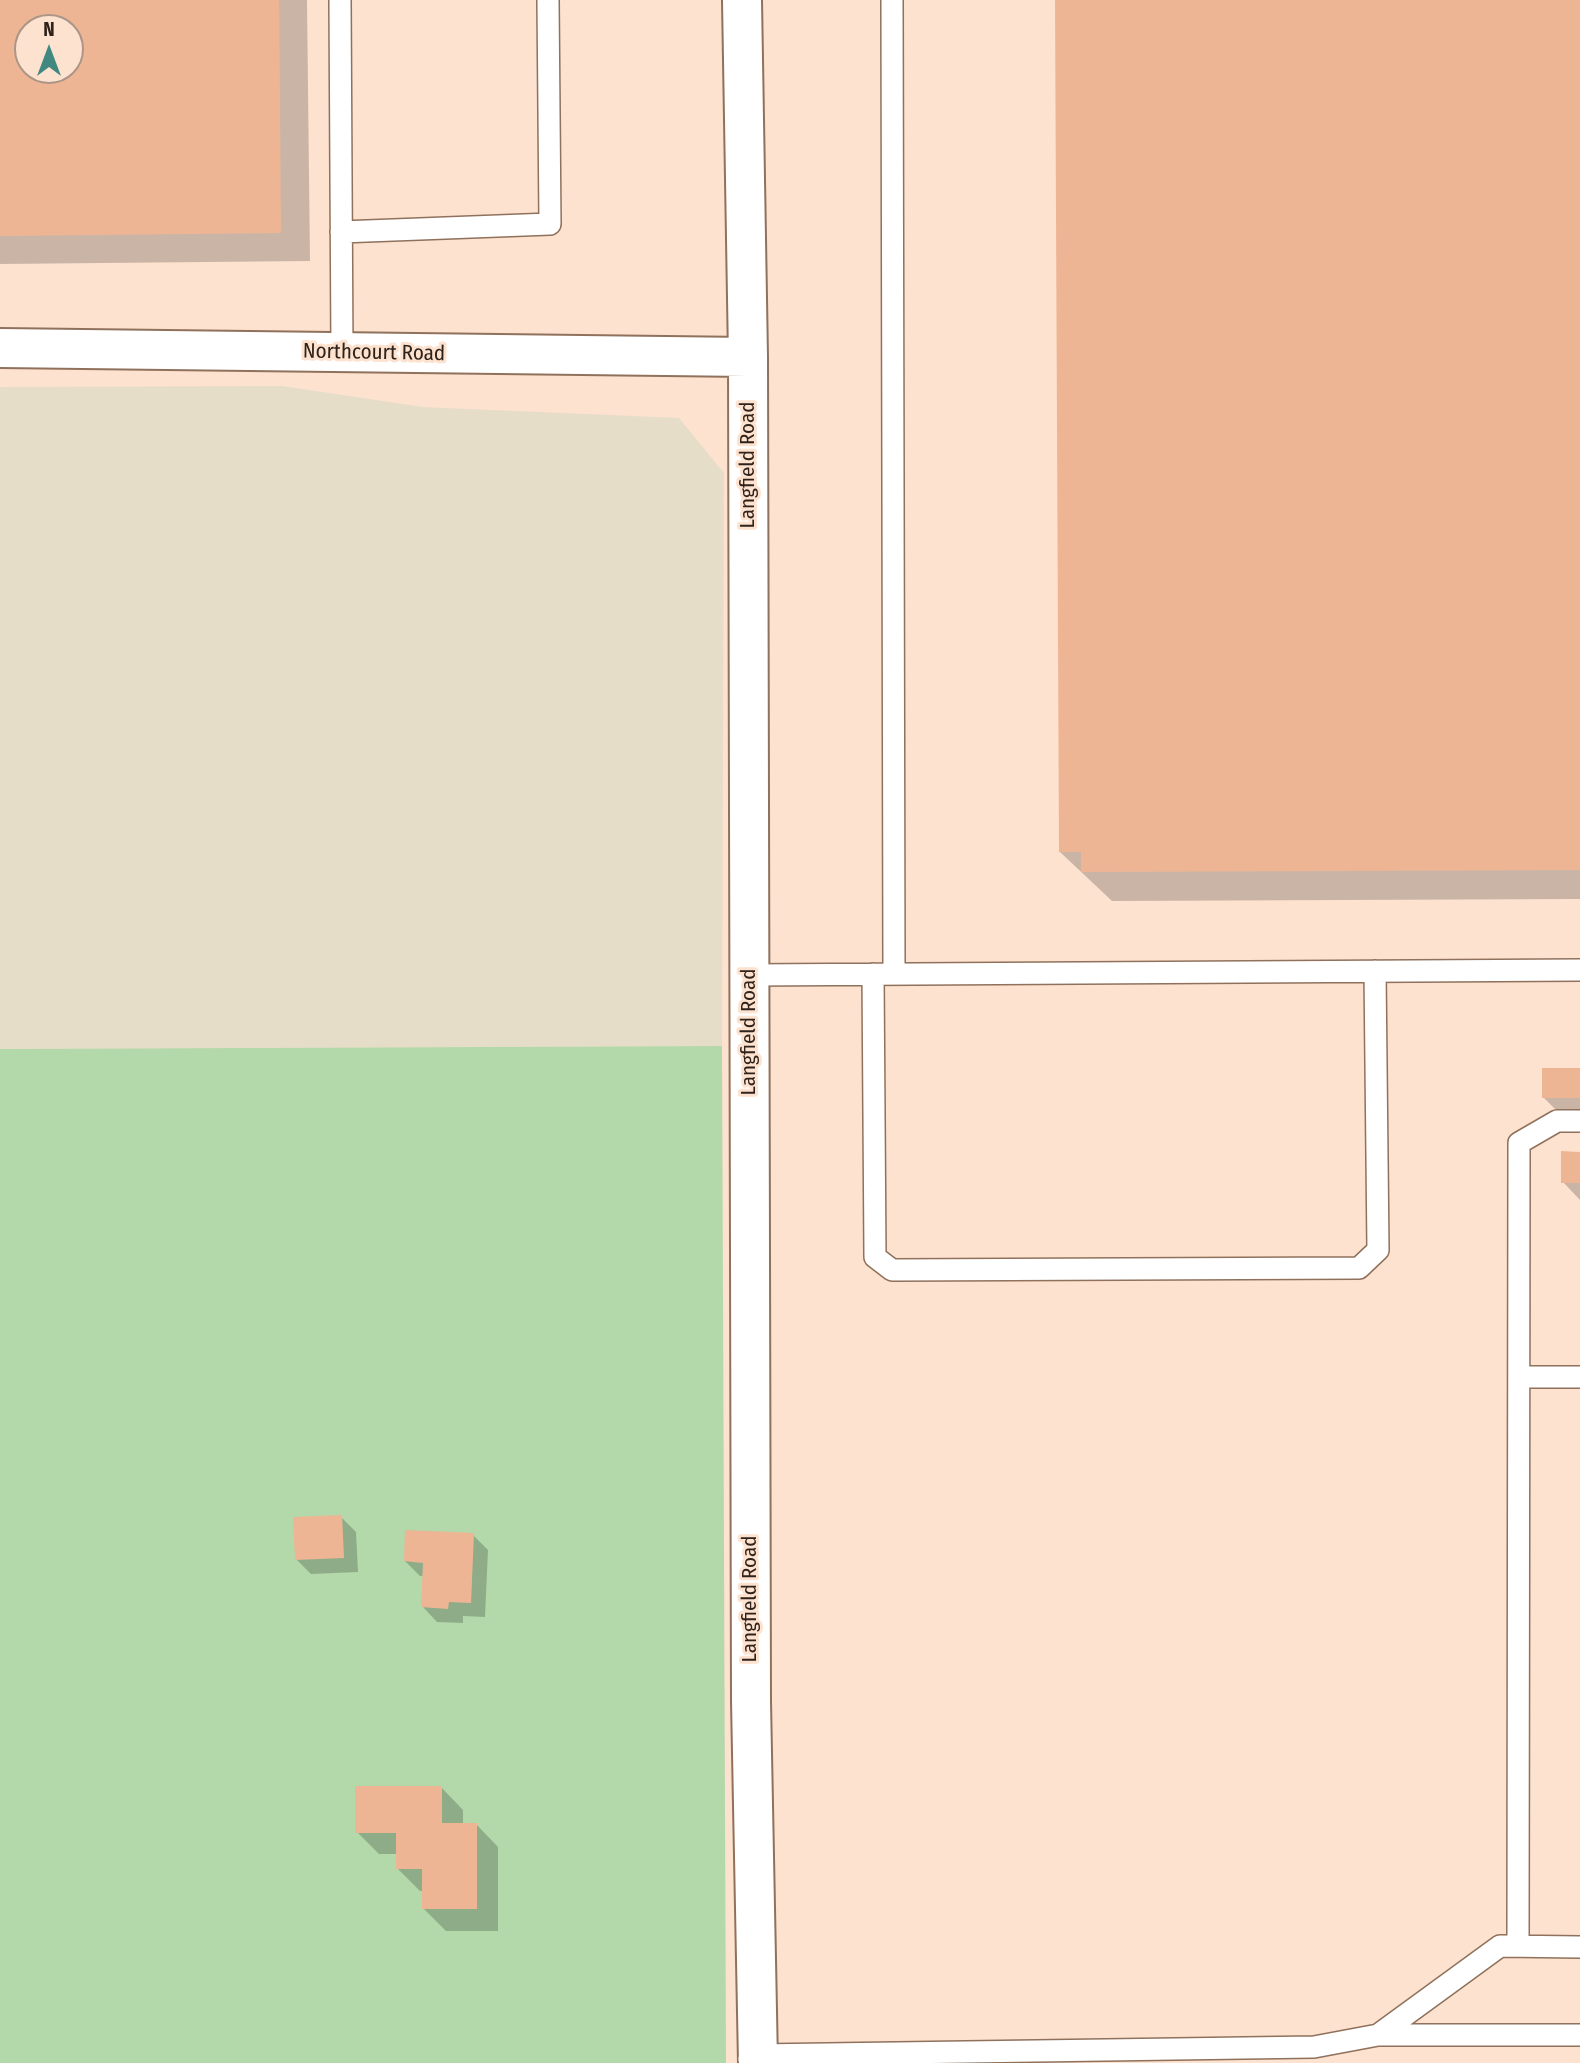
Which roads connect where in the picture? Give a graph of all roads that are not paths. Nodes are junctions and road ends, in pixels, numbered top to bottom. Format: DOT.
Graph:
graph roads {
  1 [pos="340,0"];
  2 [pos="548,0"];
  3 [pos="742,0"];
  4 [pos="892,0"];
  5 [pos="341,232"];
  6 [pos="0,348"];
  7 [pos="342,352"];
  8 [pos="748,358"];
  9 [pos="1580,970"];
  10 [pos="1375,971"];
  11 [pos="873,974"];
  12 [pos="894,974"];
  13 [pos="749,975"];
  14 [pos="1580,1121"];
  15 [pos="1519,1377"];
  16 [pos="1580,1377"];
  17 [pos="1518,1946"];
  18 [pos="1580,1947"];
  19 [pos="1378,2035"];
  20 [pos="1580,2035"];
  21 [pos="752,2060"];
  1 -- 5 [label="lane"];
  2 -- 5 [label="lane"];
  3 -- 8 [label="street, Langfield Road"];
  4 -- 12 [label="lane"];
  5 -- 7 [label="lane"];
  6 -- 7 [label="street, Northcourt Road"];
  7 -- 8 [label="street, Northcourt Road"];
  8 -- 13 [label="street, Langfield Road"];
  9 -- 10 [label="lane"];
  10 -- 11 [label="lane"];
  10 -- 12 [label="lane"];
  11 -- 12 [label="lane"];
  11 -- 13 [label="lane"];
  13 -- 21 [label="street, Langfield Road"];
  14 -- 15 [label="lane"];
  15 -- 16 [label="lane"];
  15 -- 17 [label="lane"];
  17 -- 18 [label="lane"];
  17 -- 19 [label="lane"];
  19 -- 20 [label="lane"];
  19 -- 21 [label="lane"];
}
